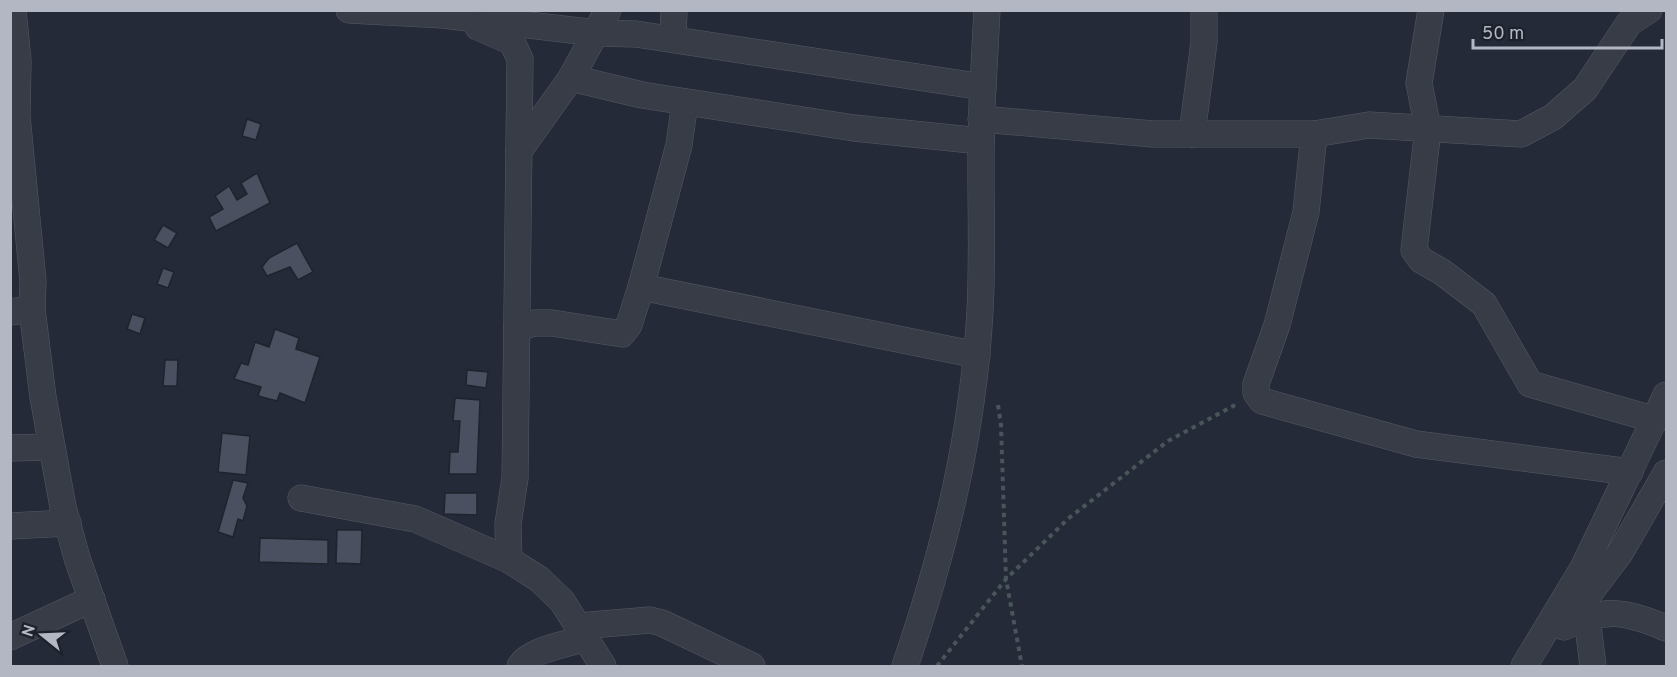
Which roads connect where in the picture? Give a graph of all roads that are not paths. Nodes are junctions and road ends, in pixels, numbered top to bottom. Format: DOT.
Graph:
graph roads {
  1 [pos="13,10"];
  2 [pos="349,10"];
  3 [pos="674,10"];
  4 [pos="987,10"];
  5 [pos="1204,10"];
  6 [pos="1431,10"];
  7 [pos="1649,10"];
  8 [pos="443,15"];
  9 [pos="602,22"];
  10 [pos="674,39"];
  11 [pos="571,78"];
  12 [pos="983,87"];
  13 [pos="685,102"];
  14 [pos="1428,129"];
  15 [pos="981,130"];
  16 [pos="1192,134"];
  17 [pos="1314,134"];
  18 [pos="519,151"];
  19 [pos="641,287"];
  20 [pos="21,310"];
  21 [pos="517,328"];
  22 [pos="977,356"];
  23 [pos="1666,395"];
  24 [pos="1656,420"];
  25 [pos="52,447"];
  26 [pos="10,448"];
  27 [pos="1630,472"];
  28 [pos="1666,473"];
  29 [pos="301,498"];
  30 [pos="68,523"];
  31 [pos="10,526"];
  32 [pos="509,560"];
  33 [pos="92,599"];
  34 [pos="1576,622"];
  35 [pos="1666,628"];
  36 [pos="583,632"];
  37 [pos="10,637"];
  38 [pos="1530,657"];
  39 [pos="115,666"];
  40 [pos="520,666"];
  41 [pos="603,666"];
  42 [pos="752,666"];
  43 [pos="905,666"];
  44 [pos="1593,666"];
  1 -- 20 [label="street"];
  2 -- 8 [label="street"];
  3 -- 10 [label="street"];
  4 -- 12 [label="street"];
  5 -- 16 [label="street"];
  6 -- 14 [label="street"];
  7 -- 14 [label="street"];
  8 -- 9 [label="street"];
  8 -- 18 [label="street"];
  9 -- 10 [label="street"];
  9 -- 11 [label="street"];
  10 -- 12 [label="street"];
  11 -- 13 [label="street"];
  11 -- 18 [label="street"];
  12 -- 15 [label="street"];
  13 -- 15 [label="street"];
  13 -- 19 [label="street"];
  14 -- 17 [label="street"];
  14 -- 24 [label="street"];
  15 -- 16 [label="street"];
  15 -- 22 [label="street"];
  16 -- 17 [label="street"];
  17 -- 27 [label="street"];
  18 -- 21 [label="street"];
  19 -- 21 [label="street"];
  19 -- 22 [label="street"];
  20 -- 25 [label="street"];
  21 -- 32 [label="street"];
  22 -- 43 [label="street"];
  23 -- 24 [label="street"];
  24 -- 27 [label="street"];
  25 -- 26 [label="street"];
  25 -- 30 [label="street"];
  27 -- 38 [label="street"];
  28 -- 34 [label="street"];
  29 -- 32 [label="street"];
  30 -- 31 [label="street"];
  30 -- 33 [label="street"];
  32 -- 36 [label="street"];
  33 -- 37 [label="street"];
  33 -- 39 [label="street"];
  34 -- 35 [label="street"];
  34 -- 38 [label="street"];
  34 -- 44 [label="street"];
  36 -- 40 [label="street"];
  36 -- 41 [label="street"];
  36 -- 42 [label="street"];
}
